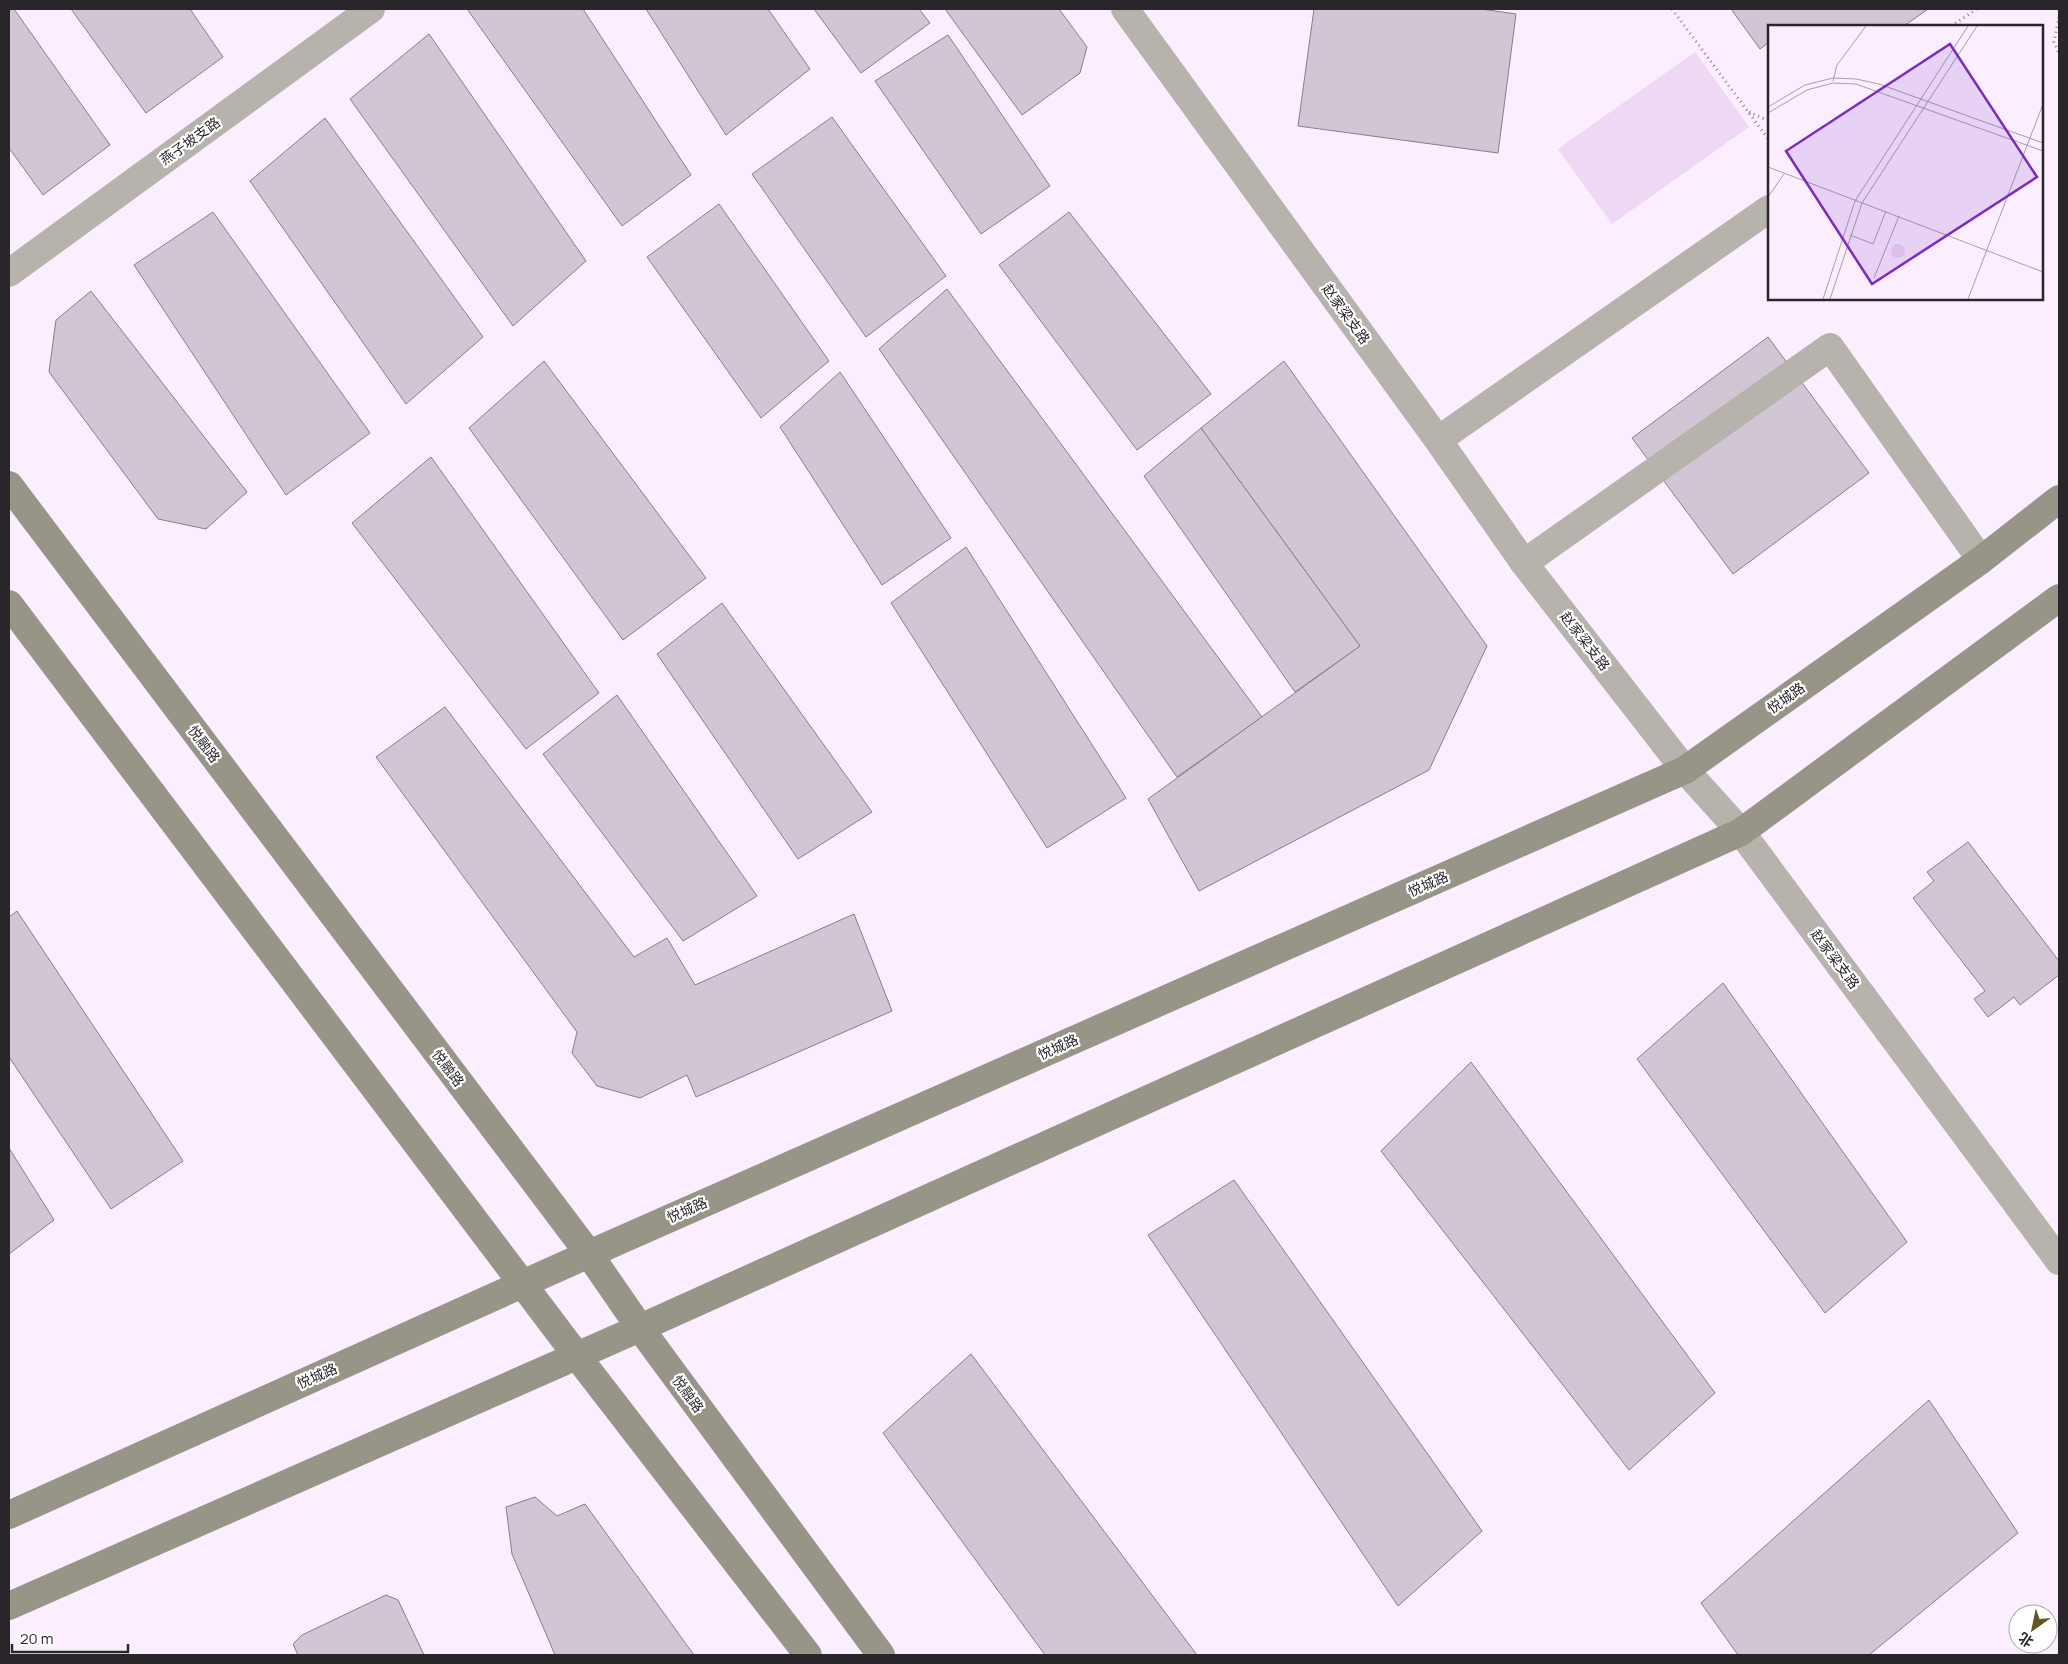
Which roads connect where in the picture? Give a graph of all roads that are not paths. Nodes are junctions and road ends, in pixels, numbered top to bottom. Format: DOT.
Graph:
graph roads {
  1 [pos="371,9"];
  2 [pos="1125,9"];
  3 [pos="1768,210"];
  4 [pos="9,273"];
  5 [pos="1438,440"];
  6 [pos="9,485"];
  7 [pos="2059,498"];
  8 [pos="1981,560"];
  9 [pos="1524,562"];
  10 [pos="2059,598"];
  11 [pos="9,604"];
  12 [pos="1685,770"];
  13 [pos="1741,832"];
  14 [pos="588,1254"];
  15 [pos="2059,1261"];
  16 [pos="523,1283"];
  17 [pos="640,1328"];
  18 [pos="577,1356"];
  19 [pos="9,1514"];
  20 [pos="9,1606"];
  21 [pos="808,1655"];
  22 [pos="881,1655"];
  1 -- 4 [label="street, 燕子坡支路"];
  2 -- 5 [label="street, 赵家梁支路"];
  3 -- 5 [label="street"];
  5 -- 9 [label="street, 赵家梁支路"];
  6 -- 14 [label="main road, 悦融路"];
  7 -- 8 [label="main road, 悦城路"];
  8 -- 9 [label="street"];
  8 -- 12 [label="main road, 悦城路"];
  9 -- 12 [label="street, 赵家梁支路"];
  10 -- 13 [label="main road"];
  11 -- 16 [label="main road"];
  12 -- 13 [label="street, 赵家梁支路"];
  12 -- 14 [label="main road, 悦城路"];
  13 -- 15 [label="street, 赵家梁支路"];
  13 -- 17 [label="main road"];
  14 -- 16 [label="main road, 悦城路"];
  14 -- 17 [label="main road, 悦融路"];
  16 -- 18 [label="main road"];
  16 -- 19 [label="main road, 悦城路"];
  17 -- 18 [label="main road"];
  17 -- 22 [label="main road, 悦融路"];
  18 -- 20 [label="main road"];
  18 -- 21 [label="main road"];
}
